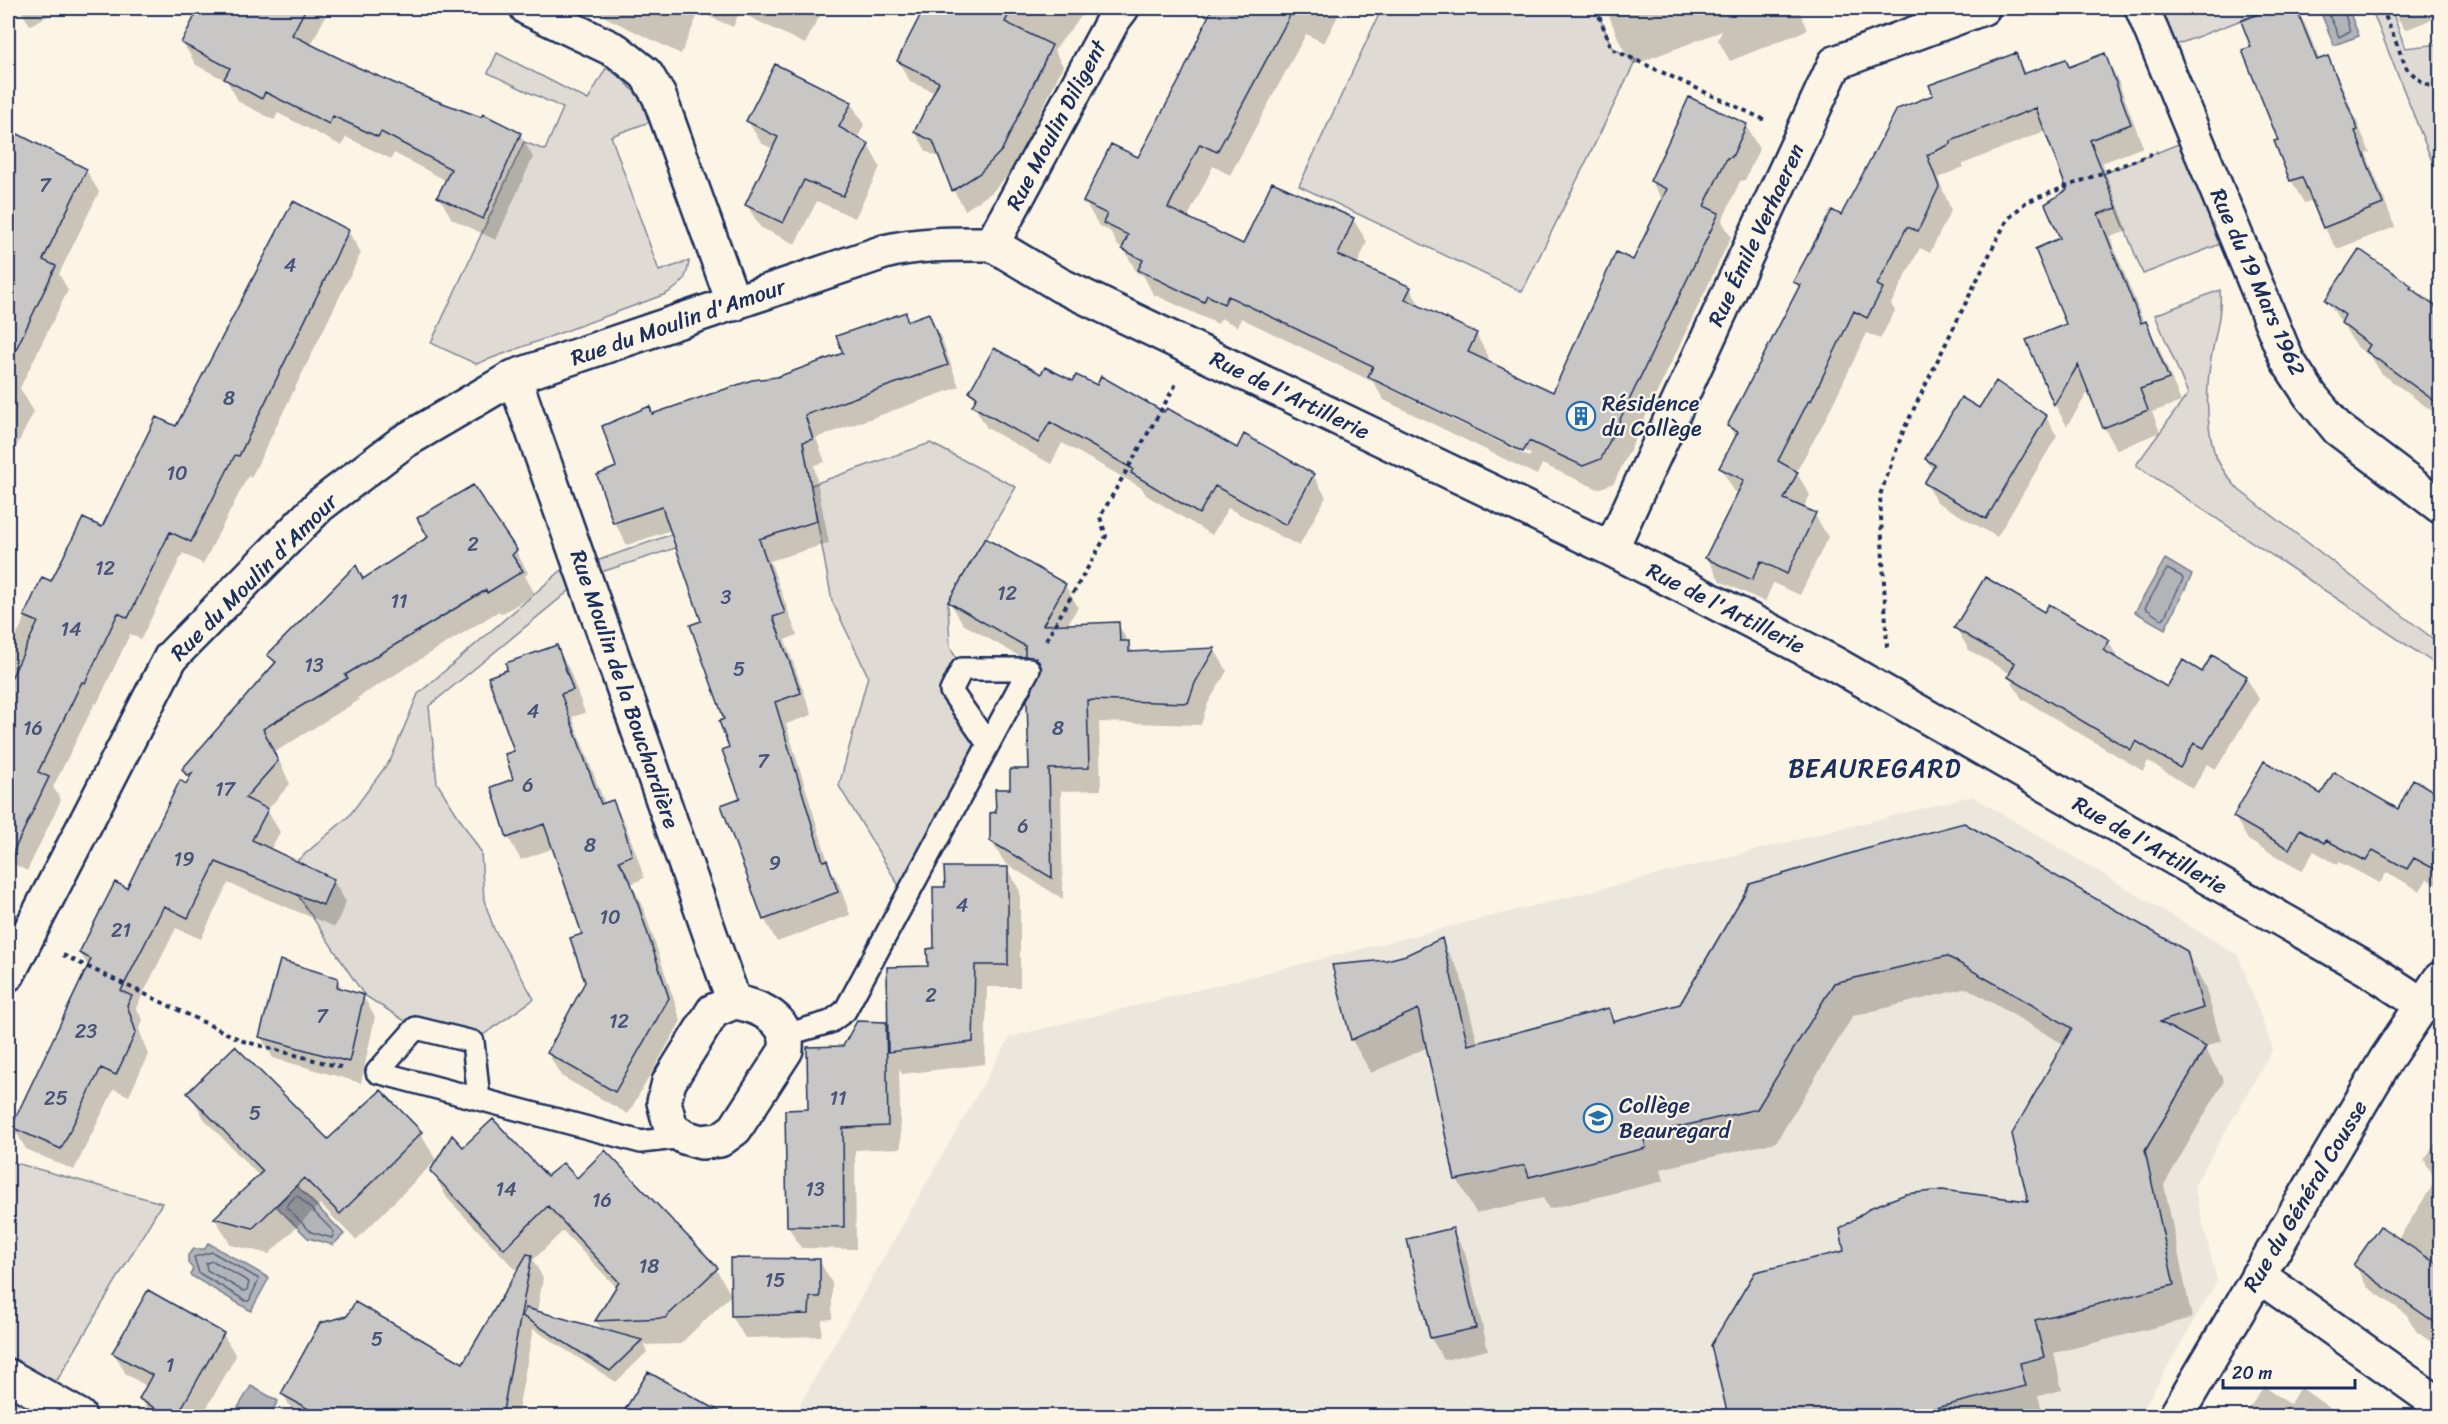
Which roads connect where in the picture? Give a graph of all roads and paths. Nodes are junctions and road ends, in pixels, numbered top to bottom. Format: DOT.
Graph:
graph roads {
  1 [pos="527,8"];
  2 [pos="1122,8"];
  3 [pos="1596,8"];
  4 [pos="1983,8"];
  5 [pos="2142,8"];
  6 [pos="2382,8"];
  7 [pos="2440,91"];
  8 [pos="1802,137"];
  9 [pos="2196,137"];
  10 [pos="992,244"];
  11 [pos="734,304"];
  12 [pos="1196,350"];
  13 [pos="514,377"];
  14 [pos="2440,506"];
  15 [pos="1611,549"];
  16 [pos="1029,669"];
  17 [pos="1889,696"];
  18 [pos="988,744"];
  19 [pos="26,937"];
  20 [pos="8,974"];
  21 [pos="2435,996"];
  22 [pos="734,1002"];
  23 [pos="785,1035"];
  24 [pos="377,1072"];
  25 [pos="479,1099"];
  26 [pos="684,1137"];
  27 [pos="2258,1275"];
  28 [pos="8,1376"];
  29 [pos="2440,1405"];
  30 [pos="79,1416"];
  31 [pos="2176,1416"];
  1 -- 11 [label="street"];
  2 -- 10 [label="street, Rue Moulin Diligent"];
  3 -- 8 [label="path"];
  4 -- 8 [label="street, Rue Émile Verhaeren"];
  5 -- 9 [label="street, Rue du 19 Mars 1962"];
  6 -- 7 [label="path"];
  8 -- 15 [label="street, Rue Émile Verhaeren"];
  9 -- 14 [label="street, Rue du 19 Mars 1962"];
  9 -- 17 [label="path"];
  10 -- 11 [label="street, Rue du Moulin d'Amour"];
  10 -- 12 [label="street, Rue de l'Artillerie"];
  11 -- 13 [label="street, Rue du Moulin d'Amour"];
  12 -- 15 [label="street, Rue de l'Artillerie"];
  12 -- 16 [label="path"];
  13 -- 19 [label="street, Rue du Moulin d'Amour"];
  13 -- 22 [label="street, Rue Moulin de la Bouchardière"];
  15 -- 17 [label="street, Rue de l'Artillerie"];
  16 -- 18 [label="lane"];
  16 -- 18 [label="lane"];
  17 -- 21 [label="street, Rue de l'Artillerie"];
  18 -- 23 [label="lane"];
  19 -- 20 [label="street, Rue du Moulin d'Amour"];
  19 -- 24 [label="path"];
  21 -- 27 [label="street, Rue du Général Cousse"];
  22 -- 23 [label="street"];
  22 -- 26 [label="street"];
  23 -- 26 [label="street"];
  24 -- 25 [label="lane"];
  24 -- 25 [label="lane"];
  25 -- 26 [label="lane"];
  27 -- 29 [label="street"];
  27 -- 31 [label="street, Rue du Général Cousse"];
  28 -- 30 [label="street"];
}
